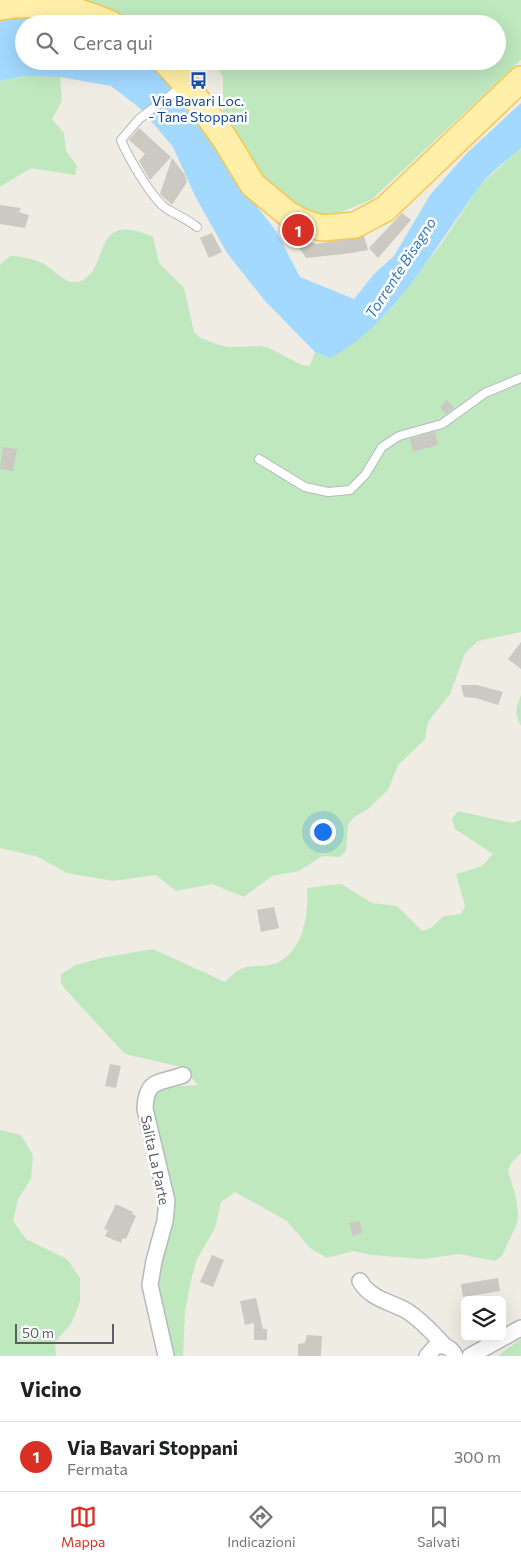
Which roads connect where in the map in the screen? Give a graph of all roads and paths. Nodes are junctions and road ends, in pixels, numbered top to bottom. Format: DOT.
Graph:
graph roads {
  1 [pos="0,7"];
  2 [pos="91,15"];
  3 [pos="170,70"];
  4 [pos="521,79"];
  5 [pos="181,87"];
  6 [pos="197,227"];
  7 [pos="521,378"];
  8 [pos="259,459"];
  9 [pos="182,1075"];
  10 [pos="360,1280"];
  11 [pos="521,1328"];
  12 [pos="444,1346"];
  13 [pos="166,1356"];
  14 [pos="427,1356"];
  15 [pos="455,1356"];
  16 [pos="470,1356"];
  1 -- 2 [label="main road"];
  3 -- 5 [label="main road"];
  4 -- 5 [label="main road"];
  5 -- 6 [label="lane"];
  7 -- 8 [label="lane"];
  9 -- 13 [label="street, Salita La Parte"];
  10 -- 12 [label="street"];
  11 -- 16 [label="street"];
  12 -- 14 [label="street"];
  12 -- 15 [label="street"];
}
